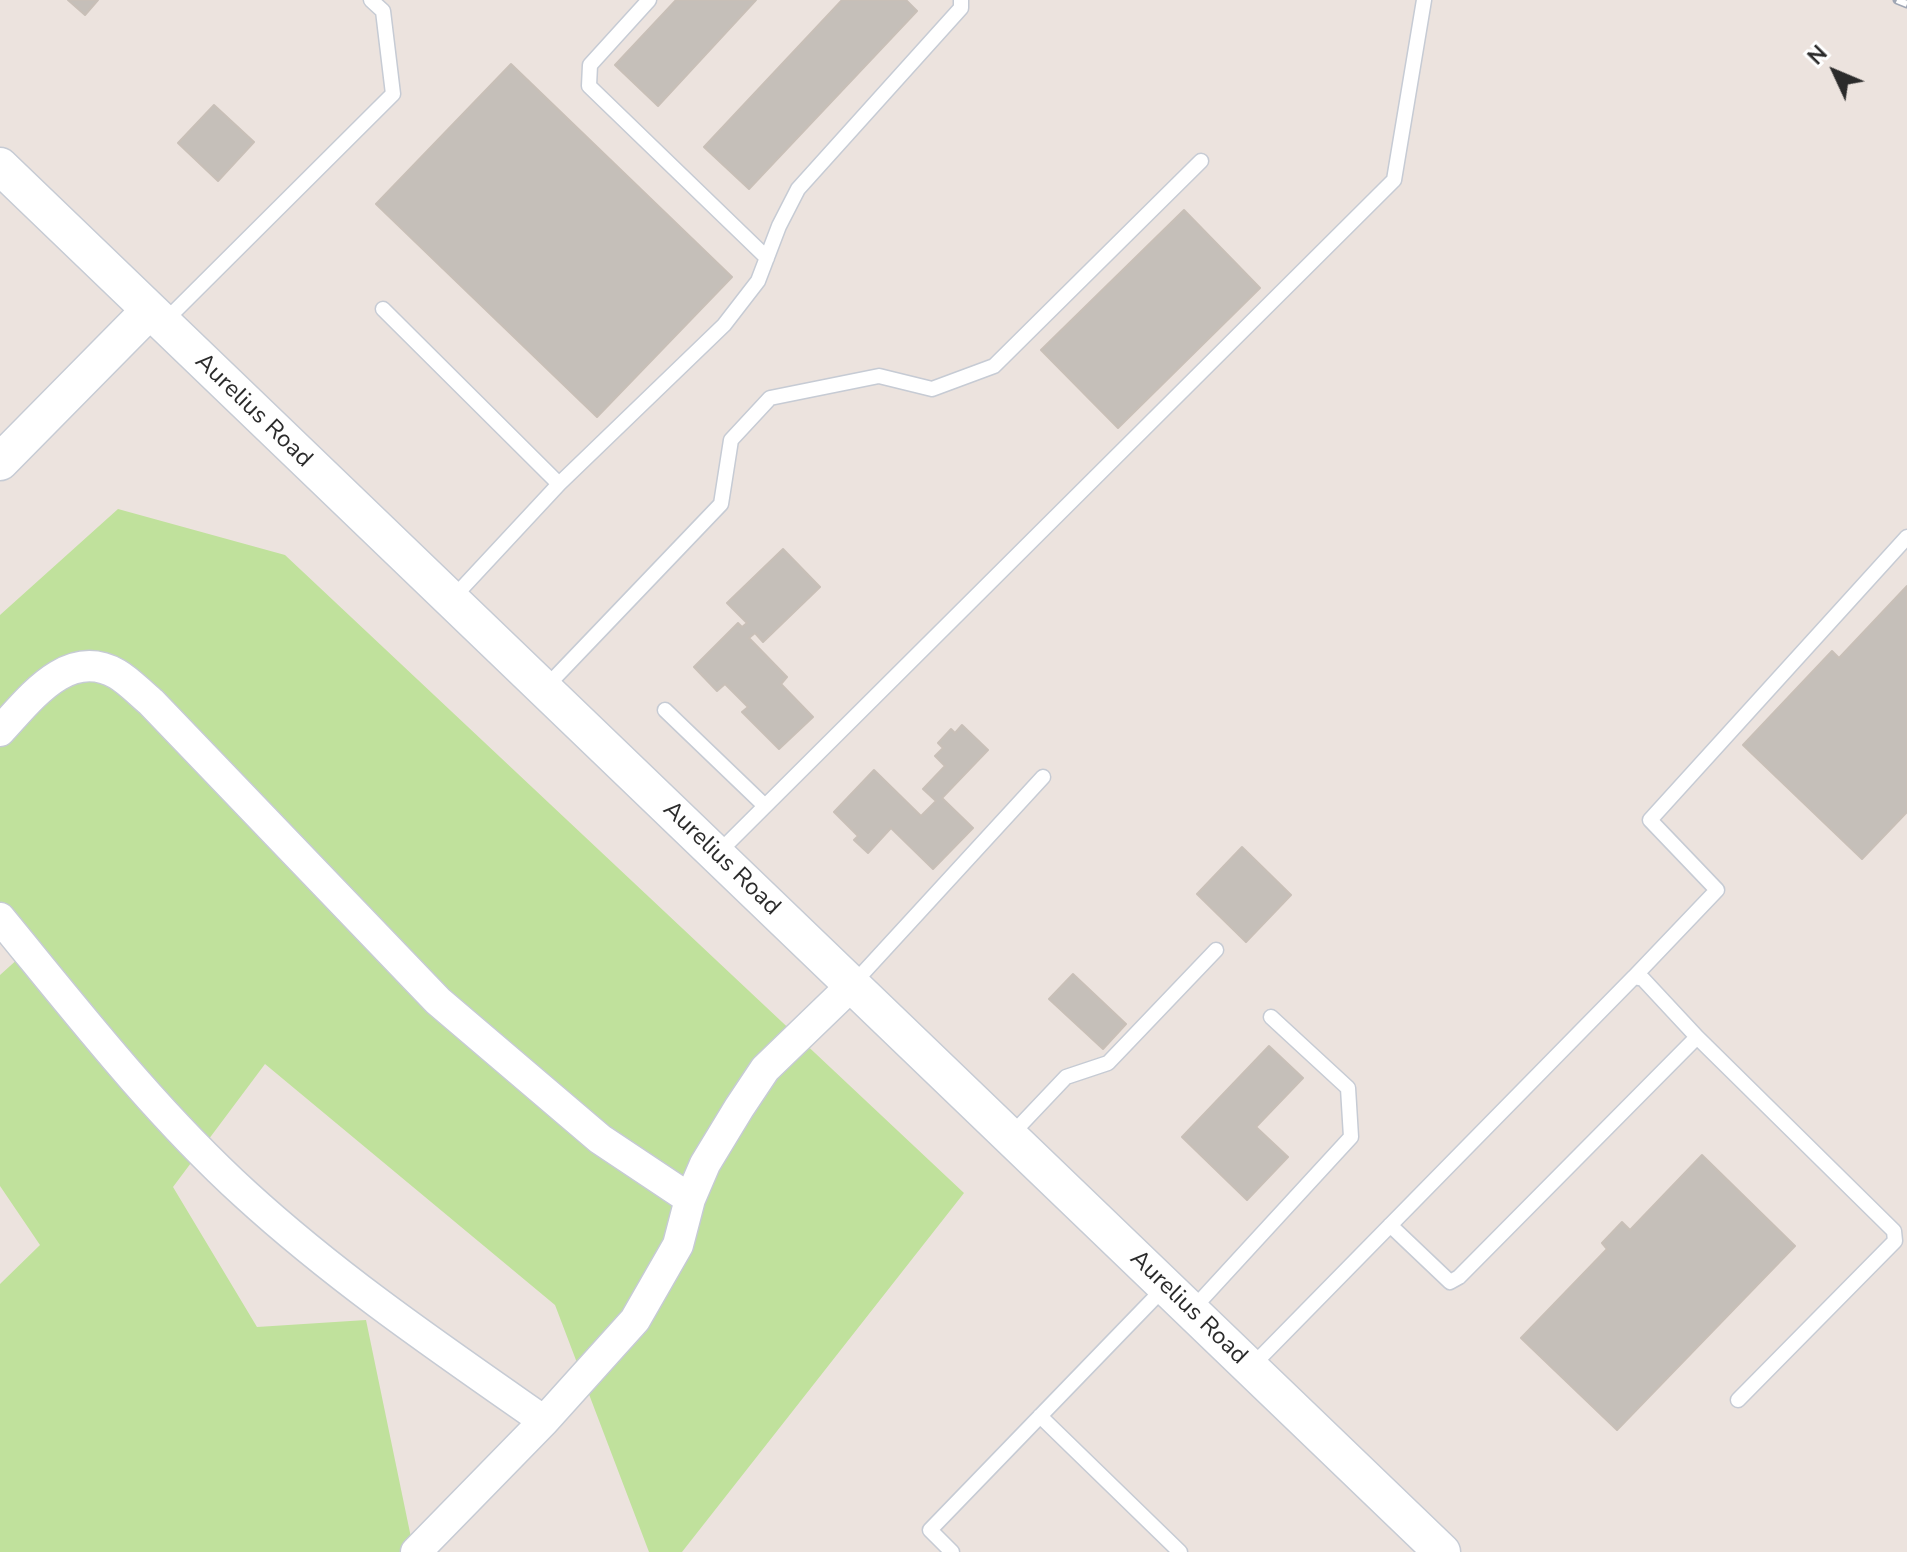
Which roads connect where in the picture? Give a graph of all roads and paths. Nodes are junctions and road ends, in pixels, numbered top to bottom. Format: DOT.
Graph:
graph roads {
  1 [pos="371,0"];
  2 [pos="649,0"];
  3 [pos="961,0"];
  4 [pos="1424,0"];
  5 [pos="1201,161"];
  6 [pos="0,166"];
  7 [pos="767,258"];
  8 [pos="383,309"];
  9 [pos="156,317"];
  10 [pos="0,462"];
  11 [pos="559,484"];
  12 [pos="1907,537"];
  13 [pos="451,601"];
  14 [pos="543,689"];
  15 [pos="665,710"];
  16 [pos="0,731"];
  17 [pos="1043,777"];
  18 [pos="765,806"];
  19 [pos="716,855"];
  20 [pos="0,918"];
  21 [pos="1216,950"];
  22 [pos="1634,977"];
  23 [pos="852,985"];
  24 [pos="1271,1017"];
  25 [pos="1697,1037"];
  26 [pos="1009,1136"];
  27 [pos="690,1199"];
  28 [pos="1390,1225"];
  29 [pos="1165,1286"];
  30 [pos="1191,1311"];
  31 [pos="1250,1368"];
  32 [pos="1738,1400"];
  33 [pos="1040,1416"];
  34 [pos="544,1421"];
  35 [pos="416,1552"];
  36 [pos="952,1552"];
  37 [pos="1180,1552"];
  38 [pos="1442,1552"];
  1 -- 9 [label="lane"];
  2 -- 7 [label="lane"];
  3 -- 7 [label="lane"];
  4 -- 18 [label="lane"];
  5 -- 14 [label="lane"];
  6 -- 9 [label="street, Aurelius Road"];
  7 -- 11 [label="lane"];
  8 -- 11 [label="lane"];
  9 -- 10 [label="street"];
  9 -- 13 [label="street, Aurelius Road"];
  11 -- 13 [label="lane"];
  12 -- 22 [label="lane"];
  13 -- 14 [label="street, Aurelius Road"];
  14 -- 19 [label="street, Aurelius Road"];
  15 -- 18 [label="lane"];
  16 -- 27 [label="street"];
  17 -- 23 [label="lane"];
  18 -- 19 [label="lane"];
  19 -- 23 [label="street, Aurelius Road"];
  20 -- 34 [label="street"];
  21 -- 26 [label="lane"];
  22 -- 25 [label="lane"];
  22 -- 28 [label="lane"];
  23 -- 26 [label="street, Aurelius Road"];
  23 -- 27 [label="street"];
  24 -- 30 [label="lane"];
  25 -- 28 [label="lane"];
  25 -- 32 [label="lane"];
  26 -- 29 [label="street, Aurelius Road"];
  27 -- 34 [label="street"];
  28 -- 31 [label="lane"];
  29 -- 30 [label="street, Aurelius Road"];
  29 -- 33 [label="lane"];
  30 -- 31 [label="street, Aurelius Road"];
  31 -- 38 [label="street, Aurelius Road"];
  33 -- 36 [label="lane"];
  33 -- 37 [label="lane"];
  34 -- 35 [label="street"];
}
